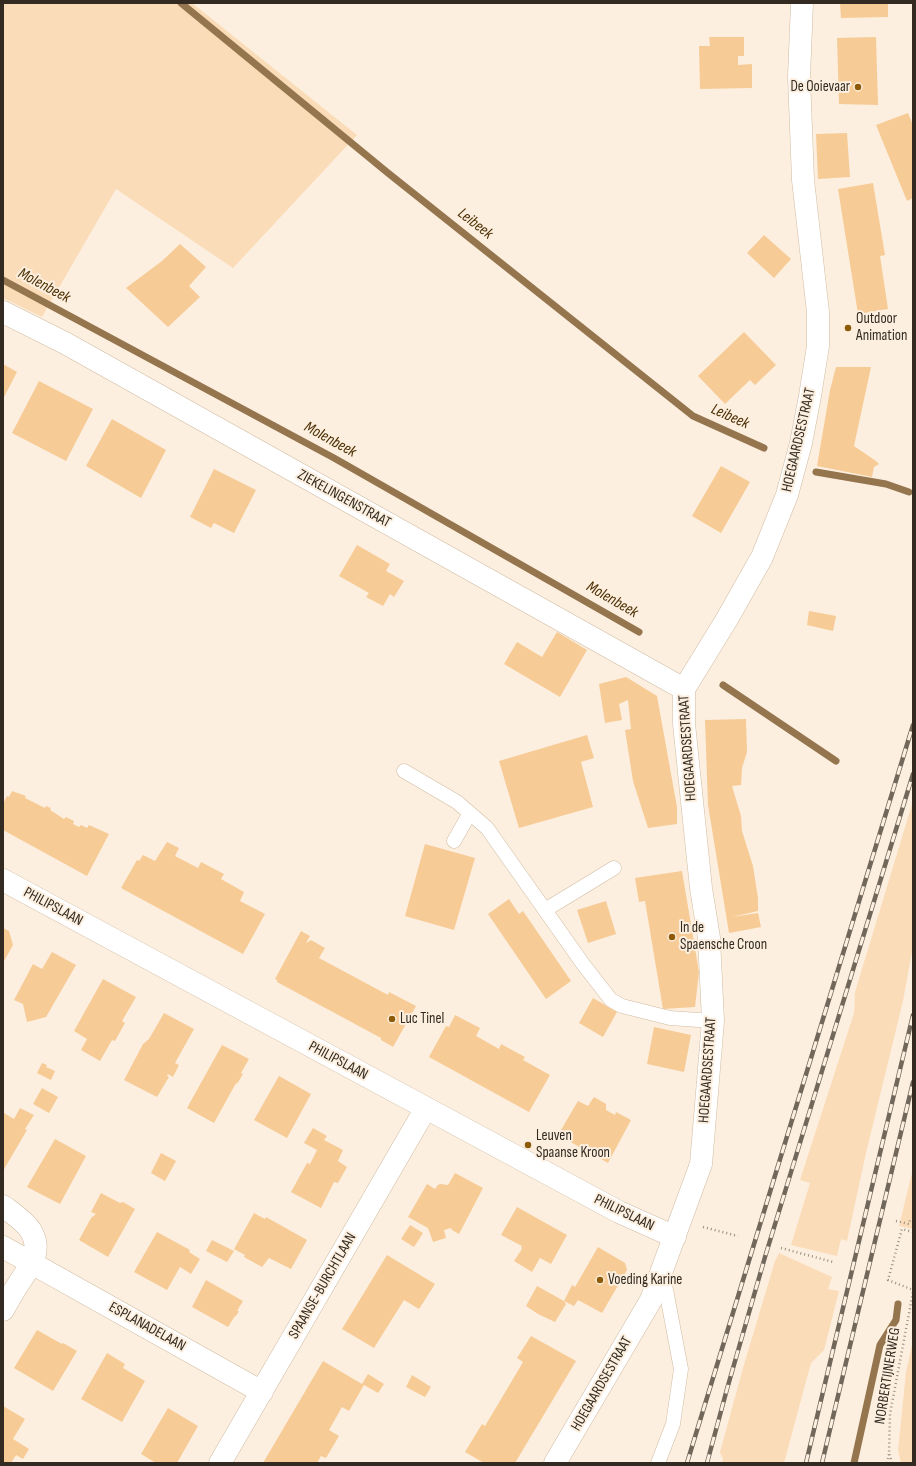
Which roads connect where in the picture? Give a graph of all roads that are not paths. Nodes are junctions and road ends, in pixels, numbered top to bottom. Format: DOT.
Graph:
graph roads {
  1 [pos="802,3"];
  2 [pos="3,312"];
  3 [pos="684,689"];
  4 [pos="404,771"];
  5 [pos="470,814"];
  6 [pos="454,841"];
  7 [pos="614,868"];
  8 [pos="3,880"];
  9 [pos="545,910"];
  10 [pos="713,1020"];
  11 [pos="426,1108"];
  12 [pos="3,1206"];
  13 [pos="675,1237"];
  14 [pos="3,1247"];
  15 [pos="33,1263"];
  16 [pos="662,1272"];
  17 [pos="3,1310"];
  18 [pos="262,1392"];
  19 [pos="220,1463"];
  20 [pos="556,1463"];
  21 [pos="658,1463"];
  1 -- 3 [label="street, HOEGAARDSESTRAAT"];
  2 -- 3 [label="street, ZIEKELINGENSTRAAT"];
  3 -- 10 [label="street, HOEGAARDSESTRAAT"];
  4 -- 5 [label="lane"];
  5 -- 6 [label="lane"];
  5 -- 9 [label="lane"];
  7 -- 9 [label="lane"];
  8 -- 11 [label="street, PHILIPSLAAN"];
  9 -- 10 [label="lane"];
  10 -- 13 [label="street, HOEGAARDSESTRAAT"];
  11 -- 13 [label="street, PHILIPSLAAN"];
  11 -- 18 [label="street, SPAANSE-BURCHTLAAN"];
  12 -- 15 [label="street"];
  13 -- 16 [label="street, HOEGAARDSESTRAAT"];
  14 -- 15 [label="street, ESPLANADELAAN"];
  15 -- 17 [label="street"];
  15 -- 18 [label="street, ESPLANADELAAN"];
  16 -- 20 [label="street, HOEGAARDSESTRAAT"];
  16 -- 21 [label="lane"];
  18 -- 19 [label="street, SPAANSE-BURCHTLAAN"];
}
